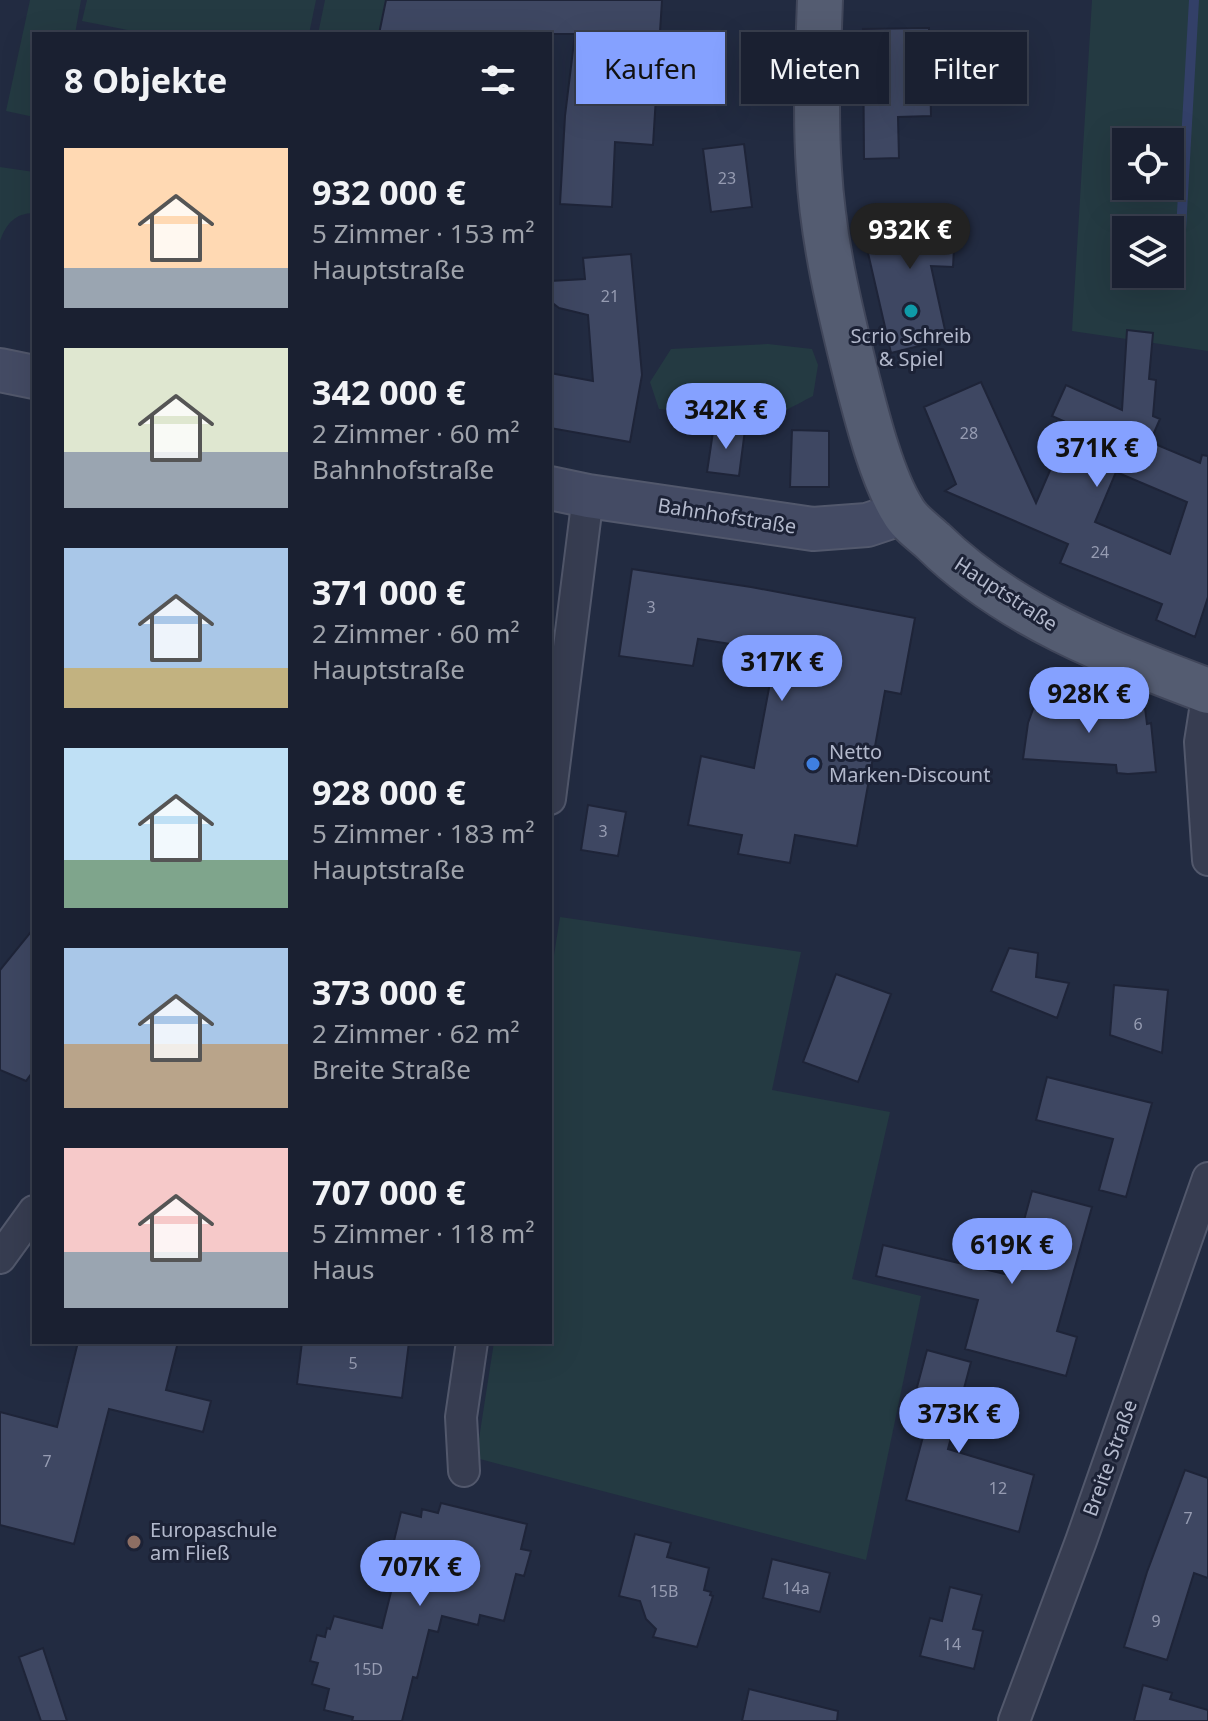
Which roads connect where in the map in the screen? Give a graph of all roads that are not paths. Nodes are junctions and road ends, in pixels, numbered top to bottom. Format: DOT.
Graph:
graph roads {
  1 [pos="820,0"];
  2 [pos="0,370"];
  3 [pos="32,377"];
  4 [pos="569,492"];
  5 [pos="903,513"];
  6 [pos="1208,691"];
  7 [pos="552,767"];
  8 [pos="1208,860"];
  9 [pos="1207,1187"];
  10 [pos="32,1214"];
  11 [pos="0,1258"];
  12 [pos="472,1344"];
  13 [pos="464,1471"];
  14 [pos="1014,1721"];
  1 -- 5 [label="main road, Hauptstraße"];
  2 -- 3 [label="street"];
  4 -- 5 [label="street, Bahnhofstraße"];
  4 -- 7 [label="street"];
  5 -- 6 [label="main road, Hauptstraße"];
  6 -- 8 [label="street"];
  9 -- 14 [label="street, Breite Straße"];
  10 -- 11 [label="street"];
  12 -- 13 [label="street"];
}
